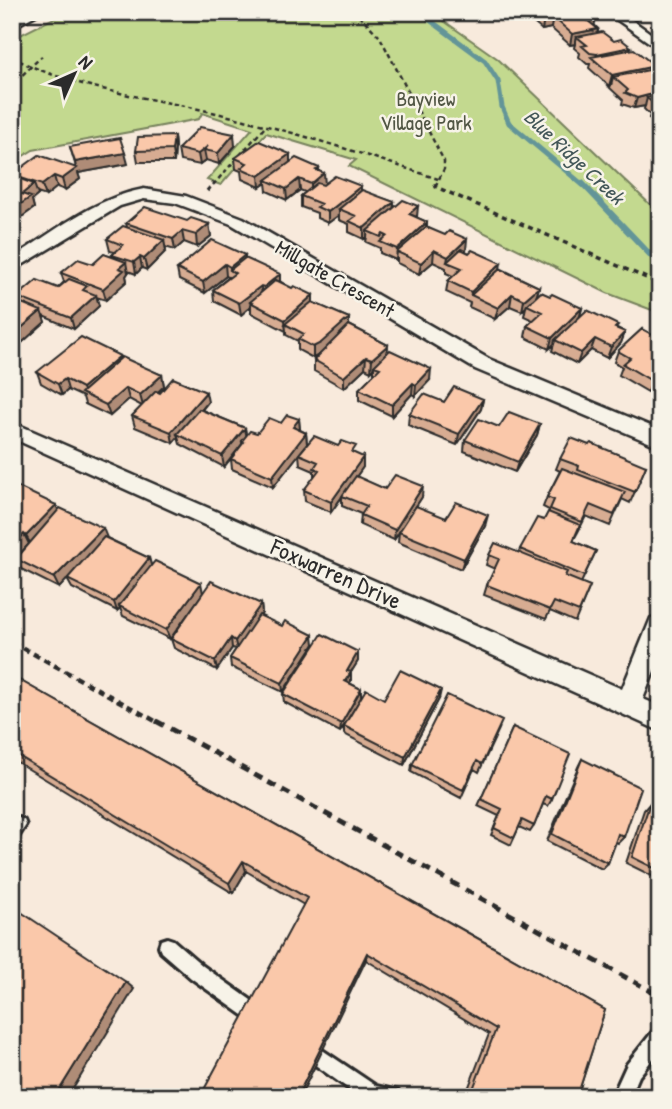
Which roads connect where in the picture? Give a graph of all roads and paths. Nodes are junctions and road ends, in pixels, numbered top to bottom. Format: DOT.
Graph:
graph roads {
  1 [pos="32,12"];
  2 [pos="352,12"];
  3 [pos="612,12"];
  4 [pos="12,22"];
  5 [pos="660,46"];
  6 [pos="42,57"];
  7 [pos="13,58"];
  8 [pos="32,67"];
  9 [pos="12,95"];
  10 [pos="265,127"];
  11 [pos="438,179"];
  12 [pos="196,203"];
  13 [pos="12,266"];
  14 [pos="660,284"];
  15 [pos="12,429"];
  16 [pos="660,439"];
  17 [pos="660,625"];
  18 [pos="12,642"];
  19 [pos="628,705"];
  20 [pos="660,719"];
  21 [pos="167,946"];
  22 [pos="660,996"];
  23 [pos="660,1037"];
  24 [pos="392,1097"];
  25 [pos="621,1097"];
  1 -- 4 [label="main road"];
  2 -- 11 [label="path"];
  3 -- 5 [label="street"];
  6 -- 8 [label="path"];
  7 -- 8 [label="path"];
  8 -- 9 [label="path"];
  8 -- 10 [label="path"];
  10 -- 11 [label="path"];
  10 -- 12 [label="path"];
  11 -- 14 [label="path"];
  12 -- 13 [label="street, Millgate Crescent"];
  12 -- 16 [label="street, Millgate Crescent"];
  15 -- 19 [label="street, Foxwarren Drive"];
  17 -- 19 [label="street"];
  18 -- 22 [label="path"];
  19 -- 20 [label="street, Foxwarren Drive"];
  21 -- 24 [label="lane"];
  23 -- 25 [label="lane"];
}
